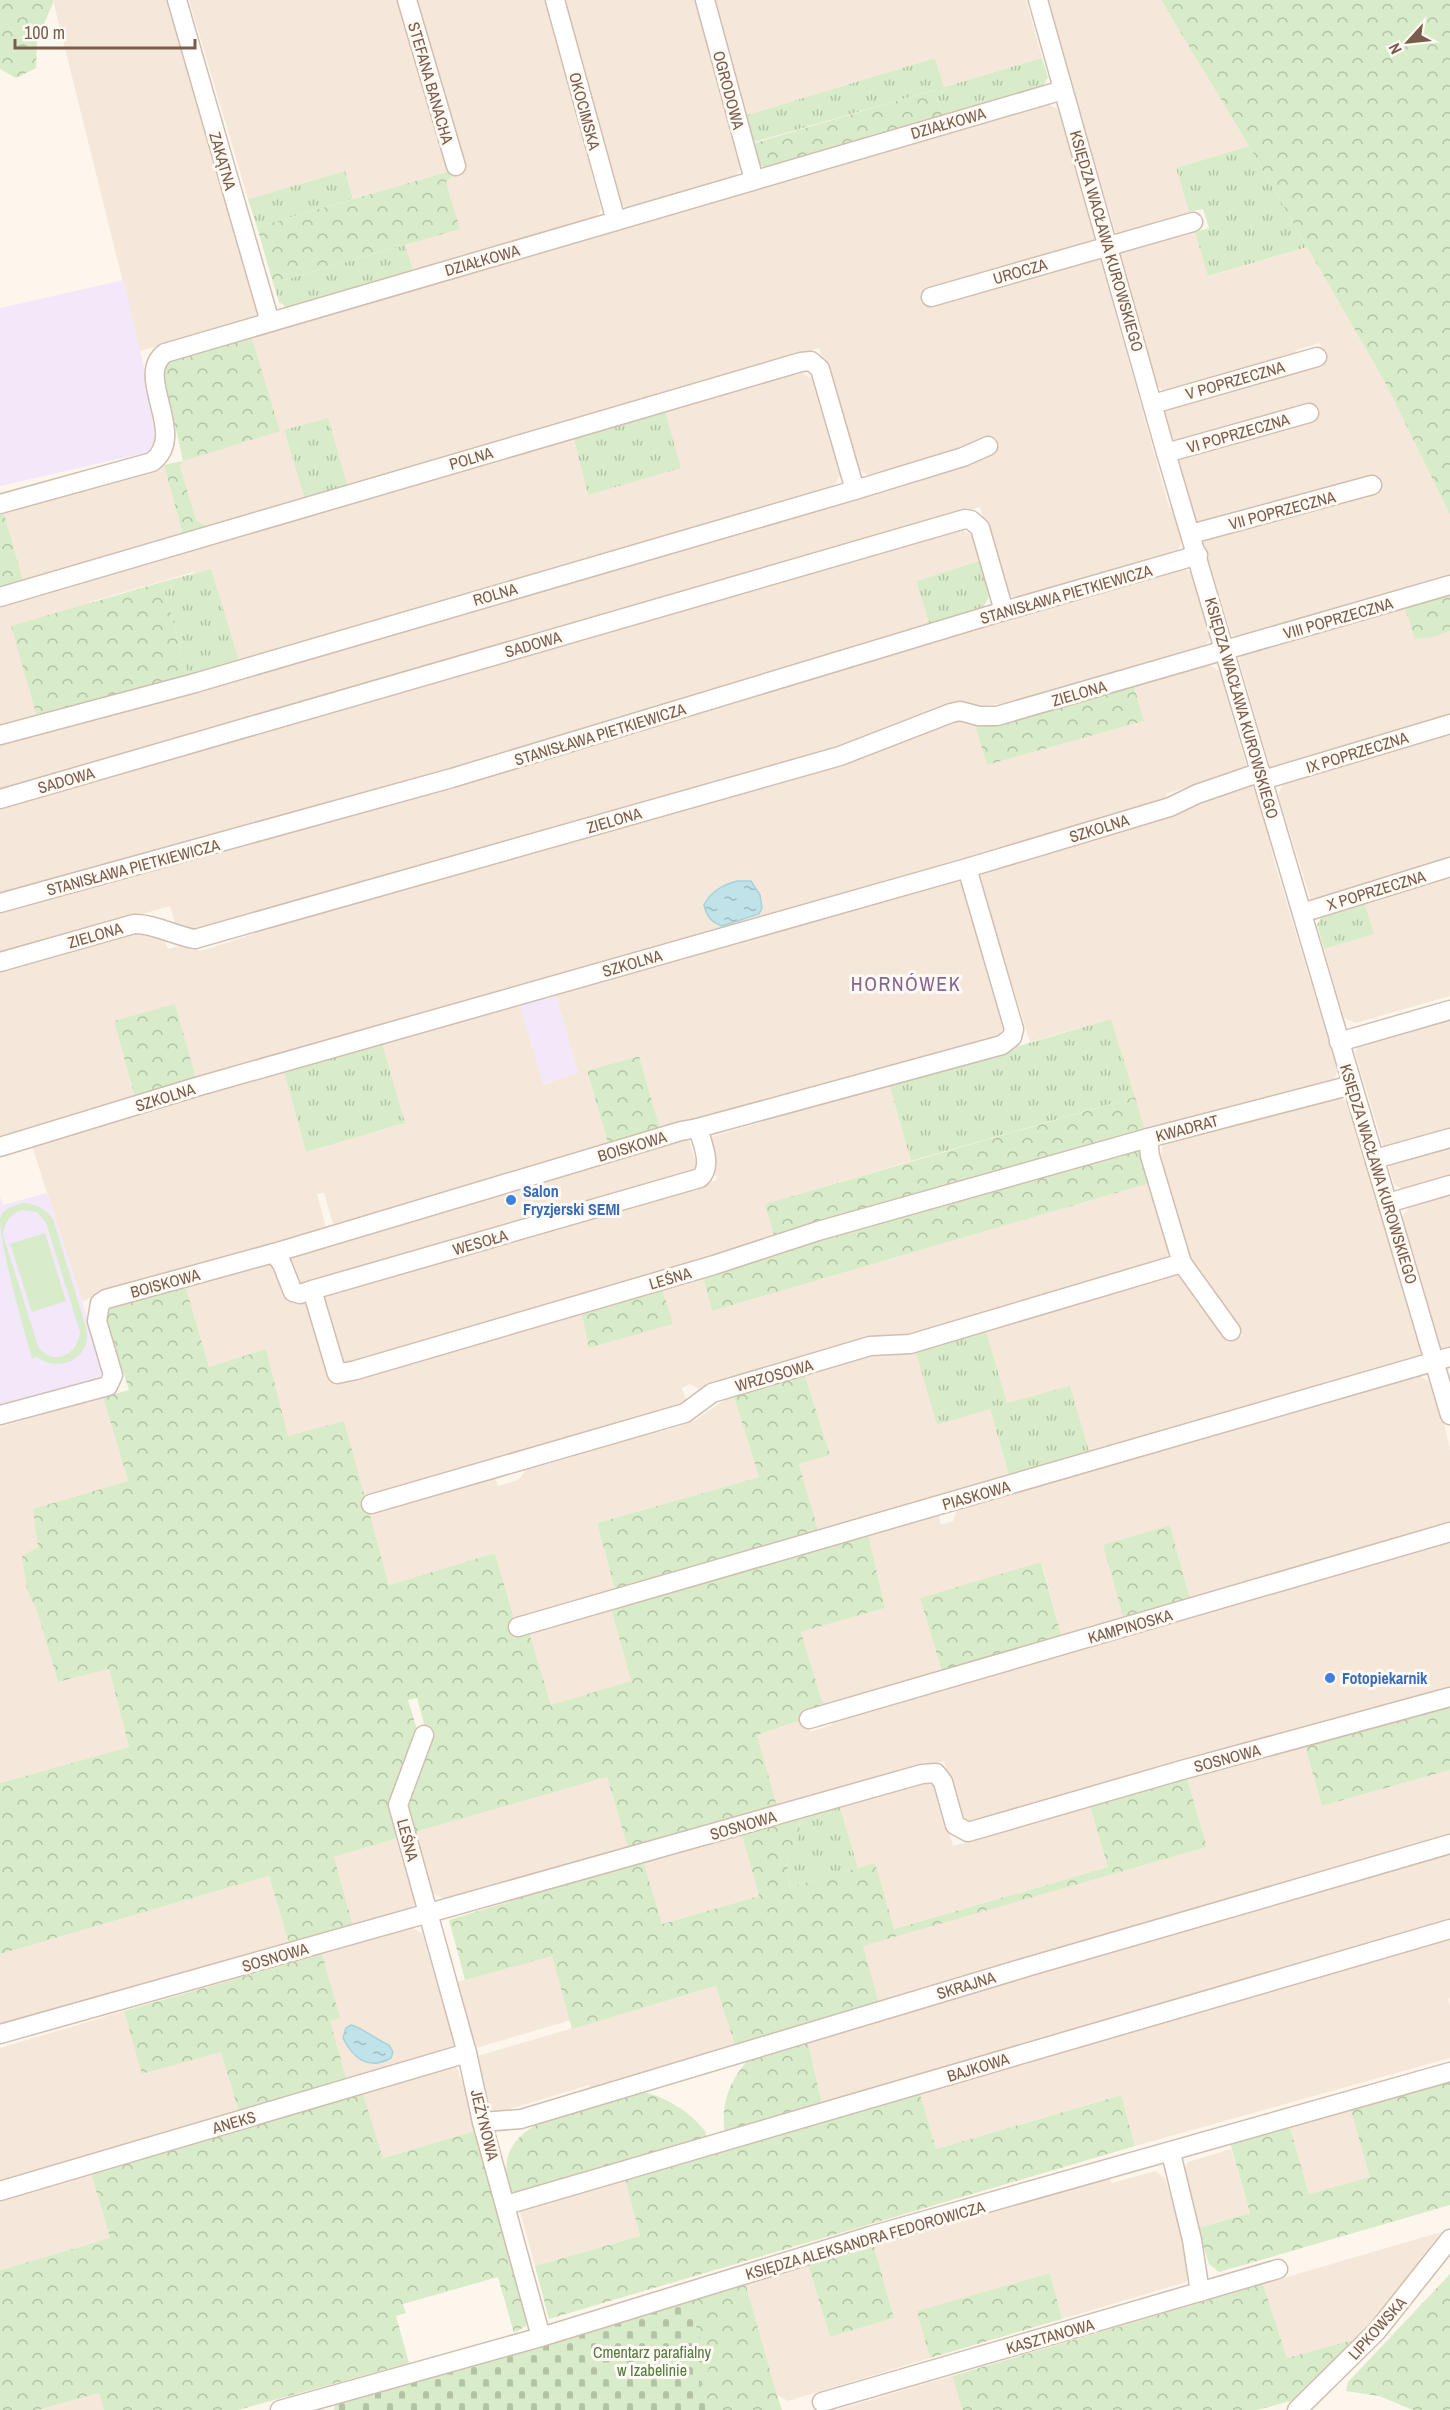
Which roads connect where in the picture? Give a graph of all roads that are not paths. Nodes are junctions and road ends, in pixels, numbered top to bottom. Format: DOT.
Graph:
graph roads {
  1 [pos="177,0"];
  2 [pos="407,0"];
  3 [pos="555,0"];
  4 [pos="705,0"];
  5 [pos="1038,0"];
  6 [pos="1064,90"];
  7 [pos="456,166"];
  8 [pos="754,180"];
  9 [pos="616,221"];
  10 [pos="1193,222"];
  11 [pos="1109,245"];
  12 [pos="932,297"];
  13 [pos="270,322"];
  14 [pos="1317,357"];
  15 [pos="1153,404"];
  16 [pos="1309,414"];
  17 [pos="988,446"];
  18 [pos="1166,453"];
  19 [pos="1372,485"];
  20 [pos="855,490"];
  21 [pos="0,504"];
  22 [pos="1191,534"];
  23 [pos="1198,555"];
  24 [pos="1450,585"];
  25 [pos="0,597"];
  26 [pos="1004,611"];
  27 [pos="1226,651"];
  28 [pos="1450,724"];
  29 [pos="0,735"];
  30 [pos="1262,776"];
  31 [pos="0,798"];
  32 [pos="1450,867"];
  33 [pos="967,868"];
  34 [pos="0,903"];
  35 [pos="1302,913"];
  36 [pos="0,962"];
  37 [pos="1450,1010"];
  38 [pos="1339,1042"];
  39 [pos="1352,1085"];
  40 [pos="698,1128"];
  41 [pos="1148,1138"];
  42 [pos="1450,1138"];
  43 [pos="0,1147"];
  44 [pos="1374,1159"];
  45 [pos="1450,1185"];
  46 [pos="1388,1203"];
  47 [pos="274,1253"];
  48 [pos="1182,1263"];
  49 [pos="312,1290"];
  50 [pos="1231,1331"];
  51 [pos="1442,1359"];
  52 [pos="0,1415"];
  53 [pos="1450,1415"];
  54 [pos="371,1504"];
  55 [pos="1450,1532"];
  56 [pos="518,1627"];
  57 [pos="1450,1697"];
  58 [pos="809,1719"];
  59 [pos="424,1736"];
  60 [pos="1450,1844"];
  61 [pos="427,1912"];
  62 [pos="1450,1929"];
  63 [pos="0,2034"];
  64 [pos="467,2053"];
  65 [pos="1450,2072"];
  66 [pos="482,2122"];
  67 [pos="1171,2153"];
  68 [pos="0,2191"];
  69 [pos="506,2205"];
  70 [pos="1450,2239"];
  71 [pos="1278,2269"];
  72 [pos="1200,2292"];
  73 [pos="541,2337"];
  74 [pos="822,2402"];
  75 [pos="321,2404"];
  76 [pos="1300,2409"];
  77 [pos="280,2410"];
  1 -- 13 [label="street, ZAKĄTNA"];
  2 -- 7 [label="street, STEFANA BANACHA"];
  3 -- 9 [label="street, OKOCIMSKA"];
  4 -- 8 [label="street, OGRODOWA"];
  5 -- 6 [label="street, KSIĘDZA WACŁAWA KUROWSKIEGO"];
  6 -- 8 [label="street, DZIAŁKOWA"];
  6 -- 11 [label="street, KSIĘDZA WACŁAWA KUROWSKIEGO"];
  8 -- 9 [label="street, DZIAŁKOWA"];
  9 -- 13 [label="street, DZIAŁKOWA"];
  10 -- 11 [label="street, UROCZA"];
  11 -- 12 [label="street, UROCZA"];
  11 -- 15 [label="street, KSIĘDZA WACŁAWA KUROWSKIEGO"];
  13 -- 21 [label="street, DZIAŁKOWA"];
  14 -- 15 [label="street, V POPRZECZNA"];
  15 -- 18 [label="street, KSIĘDZA WACŁAWA KUROWSKIEGO"];
  16 -- 18 [label="street, VI POPRZECZNA"];
  17 -- 20 [label="street, ROLNA"];
  18 -- 22 [label="street, KSIĘDZA WACŁAWA KUROWSKIEGO"];
  19 -- 22 [label="street, VII POPRZECZNA"];
  20 -- 25 [label="street, POLNA"];
  20 -- 29 [label="street, ROLNA"];
  22 -- 23 [label="street, KSIĘDZA WACŁAWA KUROWSKIEGO"];
  23 -- 26 [label="street, STANISŁAWA PIETKIEWICZA"];
  23 -- 27 [label="street, KSIĘDZA WACŁAWA KUROWSKIEGO"];
  24 -- 27 [label="street, VIII POPRZECZNA"];
  26 -- 31 [label="street, SADOWA"];
  26 -- 34 [label="street, STANISŁAWA PIETKIEWICZA"];
  27 -- 30 [label="street, KSIĘDZA WACŁAWA KUROWSKIEGO"];
  27 -- 36 [label="street, ZIELONA"];
  28 -- 30 [label="street, IX POPRZECZNA"];
  30 -- 33 [label="street, SZKOLNA"];
  30 -- 35 [label="street, KSIĘDZA WACŁAWA KUROWSKIEGO"];
  32 -- 35 [label="street, X POPRZECZNA"];
  33 -- 40 [label="street, BOISKOWA"];
  33 -- 43 [label="street, SZKOLNA"];
  35 -- 38 [label="street, KSIĘDZA WACŁAWA KUROWSKIEGO"];
  37 -- 38 [label="street"];
  38 -- 39 [label="street, KSIĘDZA WACŁAWA KUROWSKIEGO"];
  39 -- 41 [label="street, KWADRAT"];
  39 -- 44 [label="street, KSIĘDZA WACŁAWA KUROWSKIEGO"];
  40 -- 47 [label="street, BOISKOWA"];
  40 -- 49 [label="street, WESOŁA"];
  41 -- 48 [label="street, KWADRAT"];
  41 -- 49 [label="street, LEŚNA"];
  42 -- 44 [label="street"];
  44 -- 46 [label="street, KSIĘDZA WACŁAWA KUROWSKIEGO"];
  45 -- 46 [label="street"];
  46 -- 51 [label="street, KSIĘDZA WACŁAWA KUROWSKIEGO"];
  47 -- 49 [label="street"];
  47 -- 52 [label="street, BOISKOWA"];
  48 -- 50 [label="street, KWADRAT"];
  48 -- 54 [label="street, WRZOSOWA"];
  51 -- 53 [label="street, KSIĘDZA WACŁAWA KUROWSKIEGO"];
  51 -- 56 [label="street, PIASKOWA"];
  55 -- 58 [label="street, KAMPINOSKA"];
  57 -- 61 [label="street, SOSNOWA"];
  59 -- 61 [label="street, LEŚNA"];
  60 -- 66 [label="street, SKRAJNA"];
  61 -- 63 [label="street, SOSNOWA"];
  61 -- 64 [label="street, JEŻYNOWA"];
  62 -- 69 [label="street, BAJKOWA"];
  64 -- 66 [label="street, JEŻYNOWA"];
  64 -- 68 [label="street, ANEKS"];
  65 -- 67 [label="street, KSIĘDZA ALEKSANDRA FEDOROWICZA"];
  66 -- 69 [label="street, JEŻYNOWA"];
  67 -- 72 [label="street"];
  67 -- 73 [label="street, KSIĘDZA ALEKSANDRA FEDOROWICZA"];
  69 -- 73 [label="street, JEŻYNOWA"];
  70 -- 76 [label="street, LIPKOWSKA"];
  71 -- 72 [label="street, KASZTANOWA"];
  72 -- 74 [label="street, KASZTANOWA"];
  73 -- 75 [label="street, KSIĘDZA ALEKSANDRA FEDOROWICZA"];
  75 -- 77 [label="street, KSIĘDZA ALEKSANDRA FEDOROWICZA"];
}
